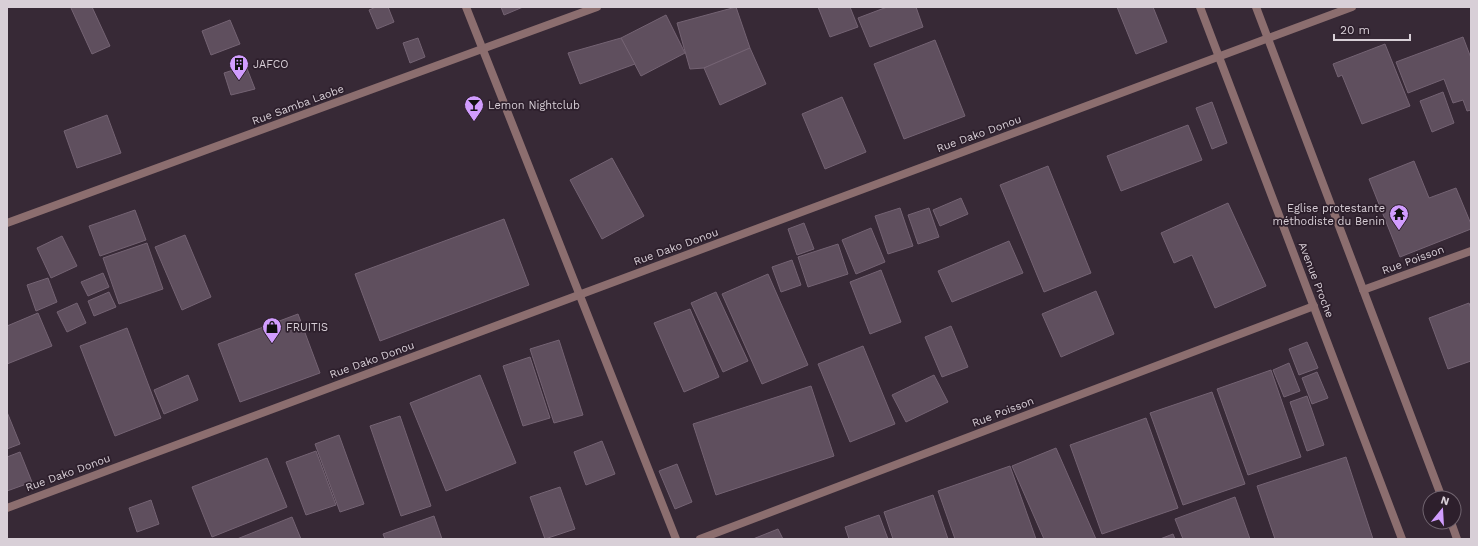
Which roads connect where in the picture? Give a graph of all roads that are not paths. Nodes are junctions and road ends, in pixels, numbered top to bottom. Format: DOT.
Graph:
graph roads {
  1 [pos="466,7"];
  2 [pos="597,7"];
  3 [pos="1200,7"];
  4 [pos="1256,7"];
  5 [pos="1352,7"];
  6 [pos="1268,38"];
  7 [pos="482,49"];
  8 [pos="1219,57"];
  9 [pos="7,223"];
  10 [pos="1471,251"];
  11 [pos="1363,290"];
  12 [pos="579,294"];
  13 [pos="1314,306"];
  14 [pos="1439,490"];
  15 [pos="7,508"];
  16 [pos="676,539"];
  17 [pos="700,539"];
  18 [pos="1402,539"];
  1 -- 7 [label="street"];
  2 -- 7 [label="street, Rue Samba Laobe"];
  3 -- 8 [label="street, Avenue Proche"];
  4 -- 6 [label="street"];
  5 -- 6 [label="street, Rue Dako Donou"];
  6 -- 8 [label="street, Rue Dako Donou"];
  6 -- 11 [label="street"];
  7 -- 9 [label="street, Rue Samba Laobe"];
  7 -- 12 [label="street"];
  8 -- 12 [label="street, Rue Dako Donou"];
  8 -- 13 [label="street, Avenue Proche"];
  10 -- 11 [label="street, Rue Poisson"];
  11 -- 14 [label="street"];
  12 -- 15 [label="street, Rue Dako Donou"];
  12 -- 16 [label="street"];
  13 -- 17 [label="street, Rue Poisson"];
  13 -- 18 [label="street, Avenue Proche"];
}
